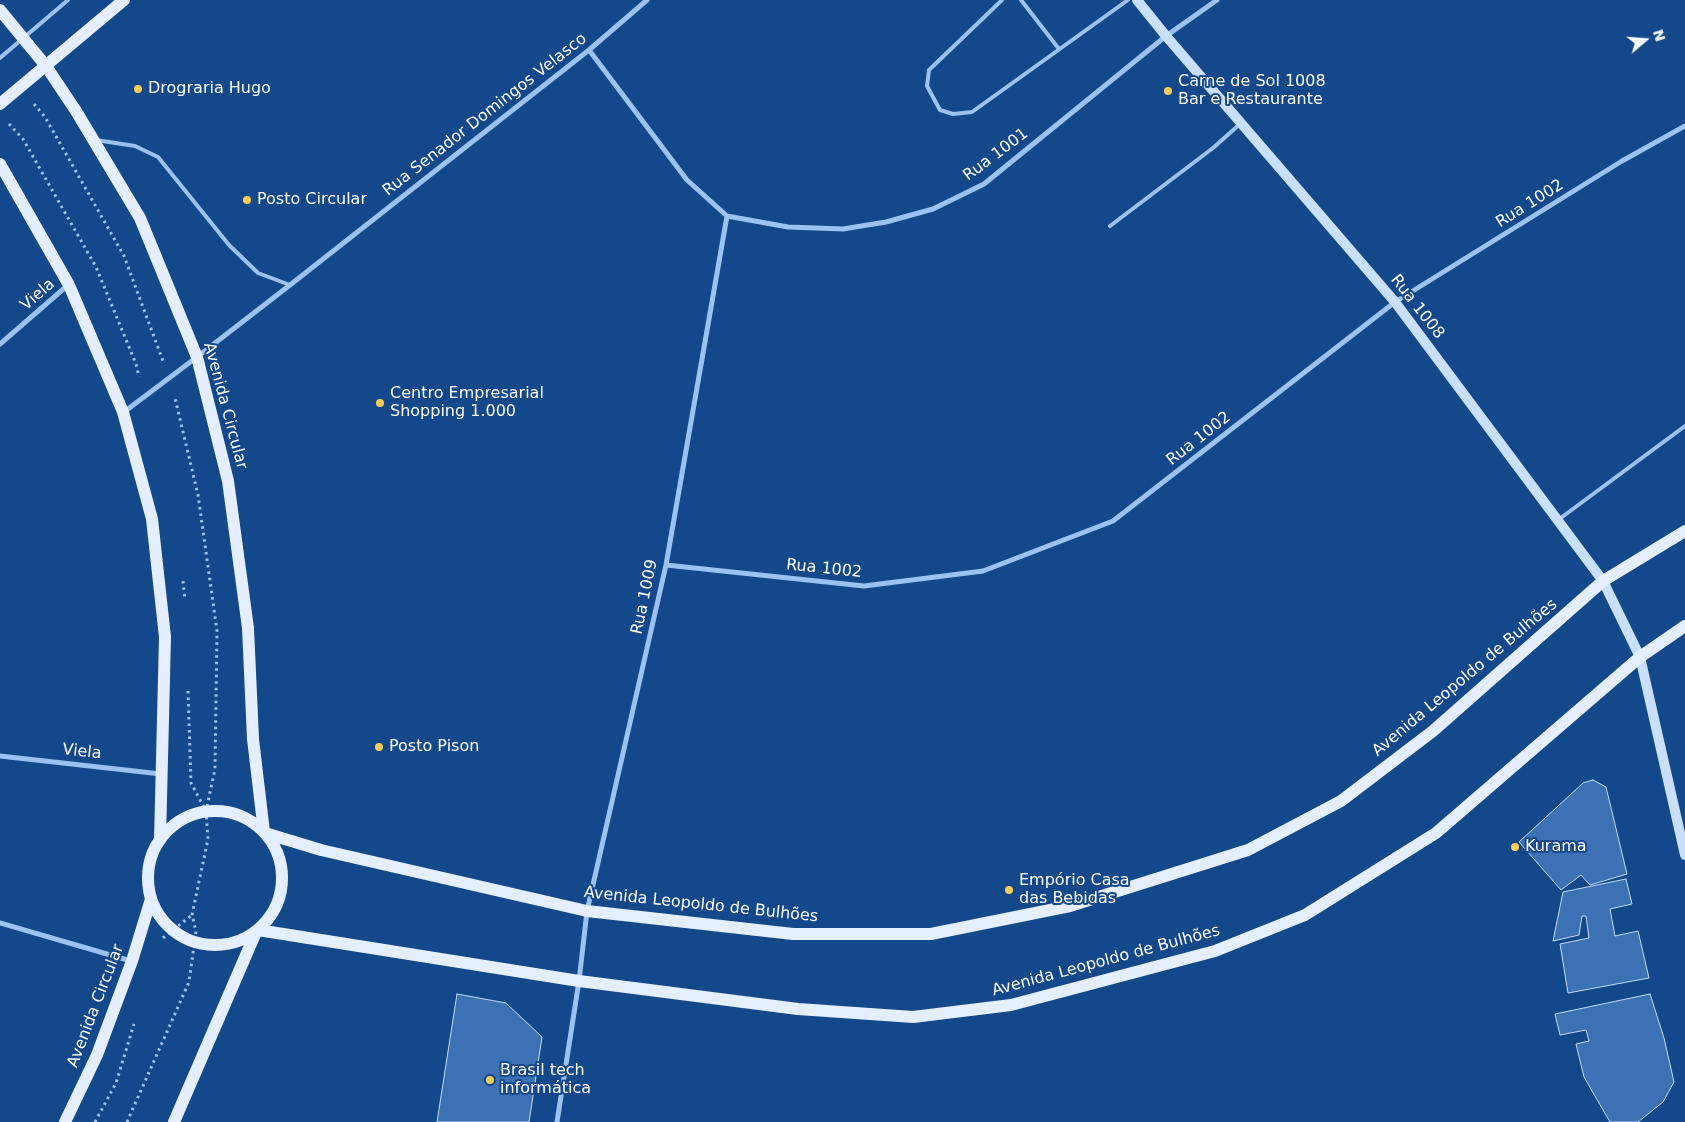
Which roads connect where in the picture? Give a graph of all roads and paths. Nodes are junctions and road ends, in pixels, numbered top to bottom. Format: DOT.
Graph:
graph roads {
  1 [pos="68,0"];
  2 [pos="124,0"];
  3 [pos="647,0"];
  4 [pos="1002,0"];
  5 [pos="1021,0"];
  6 [pos="1128,0"];
  7 [pos="1137,0"];
  8 [pos="1217,0"];
  9 [pos="0,10"];
  10 [pos="1166,36"];
  11 [pos="23,38"];
  12 [pos="1059,49"];
  13 [pos="589,50"];
  14 [pos="0,58"];
  15 [pos="46,66"];
  16 [pos="20,87"];
  17 [pos="0,104"];
  18 [pos="1241,123"];
  19 [pos="1685,126"];
  20 [pos="93,140"];
  21 [pos="0,164"];
  22 [pos="727,216"];
  23 [pos="1110,226"];
  24 [pos="69,284"];
  25 [pos="290,285"];
  26 [pos="1395,302"];
  27 [pos="0,344"];
  28 [pos="198,358"];
  29 [pos="169,378"];
  30 [pos="123,412"];
  31 [pos="1685,426"];
  32 [pos="1558,520"];
  33 [pos="1685,531"];
  34 [pos="666,565"];
  35 [pos="1604,581"];
  36 [pos="1685,626"];
  37 [pos="1640,657"];
  38 [pos="0,756"];
  39 [pos="162,774"];
  40 [pos="206,811"];
  41 [pos="265,833"];
  42 [pos="160,840"];
  43 [pos="1685,854"];
  44 [pos="151,898"];
  45 [pos="587,911"];
  46 [pos="192,915"];
  47 [pos="0,923"];
  48 [pos="173,930"];
  49 [pos="257,931"];
  50 [pos="161,939"];
  51 [pos="194,942"];
  52 [pos="132,961"];
  53 [pos="579,981"];
  54 [pos="136,1020"];
  55 [pos="65,1122"];
  56 [pos="95,1122"];
  57 [pos="127,1122"];
  58 [pos="174,1122"];
  59 [pos="557,1122"];
  1 -- 11 [label="lane"];
  2 -- 15 [label="main road"];
  3 -- 13 [label="street, Rua Senador Domingos Velasco"];
  4 -- 12 [label="lane"];
  5 -- 12 [label="lane"];
  6 -- 12 [label="lane"];
  7 -- 10 [label="street, Rua 1008"];
  8 -- 10 [label="street, Rua 1001"];
  9 -- 11 [label="main road, Avenida Circular"];
  10 -- 18 [label="street, Rua 1008"];
  10 -- 22 [label="street, Rua 1001"];
  11 -- 14 [label="lane"];
  11 -- 15 [label="main road, Avenida Circular"];
  13 -- 22 [label="street"];
  13 -- 25 [label="street, Rua Senador Domingos Velasco"];
  15 -- 16 [label="main road"];
  15 -- 20 [label="main road, Avenida Circular"];
  16 -- 17 [label="main road"];
  16 -- 29 [label="path"];
  18 -- 23 [label="lane"];
  18 -- 26 [label="street, Rua 1008"];
  19 -- 26 [label="street, Rua 1002"];
  20 -- 25 [label="lane"];
  20 -- 28 [label="main road, Avenida Circular"];
  21 -- 24 [label="main road"];
  22 -- 34 [label="street, Rua 1009"];
  24 -- 27 [label="street, Viela"];
  24 -- 30 [label="main road"];
  25 -- 28 [label="street, Rua Senador Domingos Velasco"];
  26 -- 32 [label="street, Rua 1008"];
  26 -- 34 [label="street, Rua 1002"];
  28 -- 29 [label="street, Rua Senador Domingos Velasco"];
  28 -- 41 [label="main road, Avenida Circular"];
  29 -- 30 [label="street, Rua Senador Domingos Velasco"];
  29 -- 40 [label="path"];
  30 -- 39 [label="main road"];
  31 -- 32 [label="lane"];
  32 -- 35 [label="street, Rua 1008"];
  33 -- 35 [label="main road, Avenida Leopoldo de Bulhões"];
  34 -- 45 [label="street, Rua 1009"];
  35 -- 37 [label="street, Rua 1008"];
  35 -- 45 [label="main road, Avenida Leopoldo de Bulhões"];
  36 -- 37 [label="main road, Avenida Leopoldo de Bulhões"];
  37 -- 43 [label="street, Rua 1008"];
  37 -- 53 [label="main road, Avenida Leopoldo de Bulhões"];
  38 -- 39 [label="street, Viela"];
  39 -- 42 [label="main road"];
  40 -- 41 [label="main road"];
  40 -- 42 [label="main road"];
  40 -- 46 [label="path"];
  41 -- 45 [label="main road, Avenida Leopoldo de Bulhões"];
  41 -- 49 [label="main road"];
  42 -- 44 [label="main road"];
  44 -- 48 [label="main road"];
  44 -- 52 [label="main road, Avenida Circular"];
  45 -- 53 [label="street, Rua 1009"];
  46 -- 48 [label="path"];
  46 -- 51 [label="path"];
  47 -- 52 [label="street"];
  48 -- 50 [label="path"];
  48 -- 51 [label="main road"];
  49 -- 51 [label="main road"];
  49 -- 53 [label="main road, Avenida Leopoldo de Bulhões"];
  49 -- 58 [label="main road"];
  51 -- 57 [label="path"];
  52 -- 55 [label="main road, Avenida Circular"];
  53 -- 59 [label="street, Rua 1009"];
  54 -- 56 [label="path"];
}
